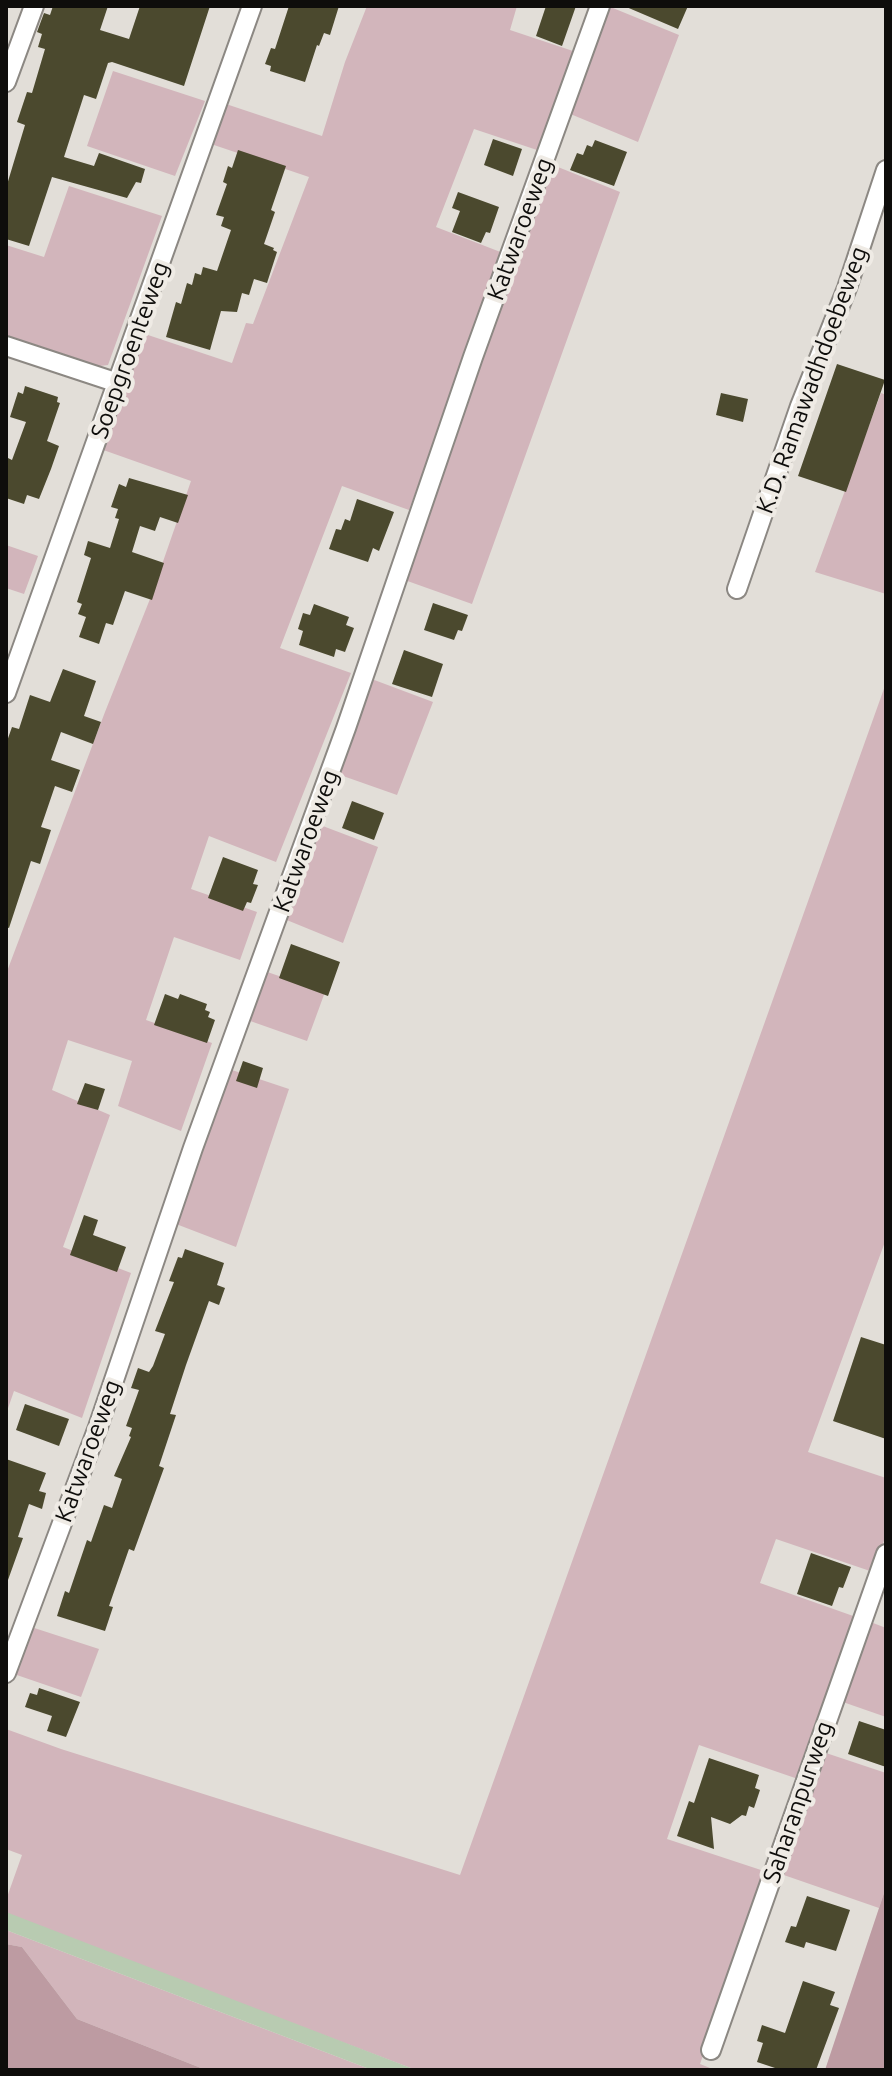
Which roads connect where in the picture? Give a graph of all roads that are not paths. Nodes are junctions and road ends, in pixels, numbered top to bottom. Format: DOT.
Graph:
graph roads {
  1 [pos="34,6"];
  2 [pos="252,6"];
  3 [pos="600,6"];
  4 [pos="6,82"];
  5 [pos="886,170"];
  6 [pos="6,346"];
  7 [pos="118,383"];
  8 [pos="737,589"];
  9 [pos="6,693"];
  10 [pos="886,1554"];
  11 [pos="6,1673"];
  12 [pos="711,2050"];
  1 -- 4 [label="street"];
  2 -- 7 [label="street, Soepgroenteweg"];
  3 -- 11 [label="street, Katwaroeweg"];
  5 -- 8 [label="street, K.D. Ramawadhdoebeweg"];
  6 -- 7 [label="street"];
  7 -- 9 [label="street, Soepgroenteweg"];
  10 -- 12 [label="street, Saharanpurweg"];
}
